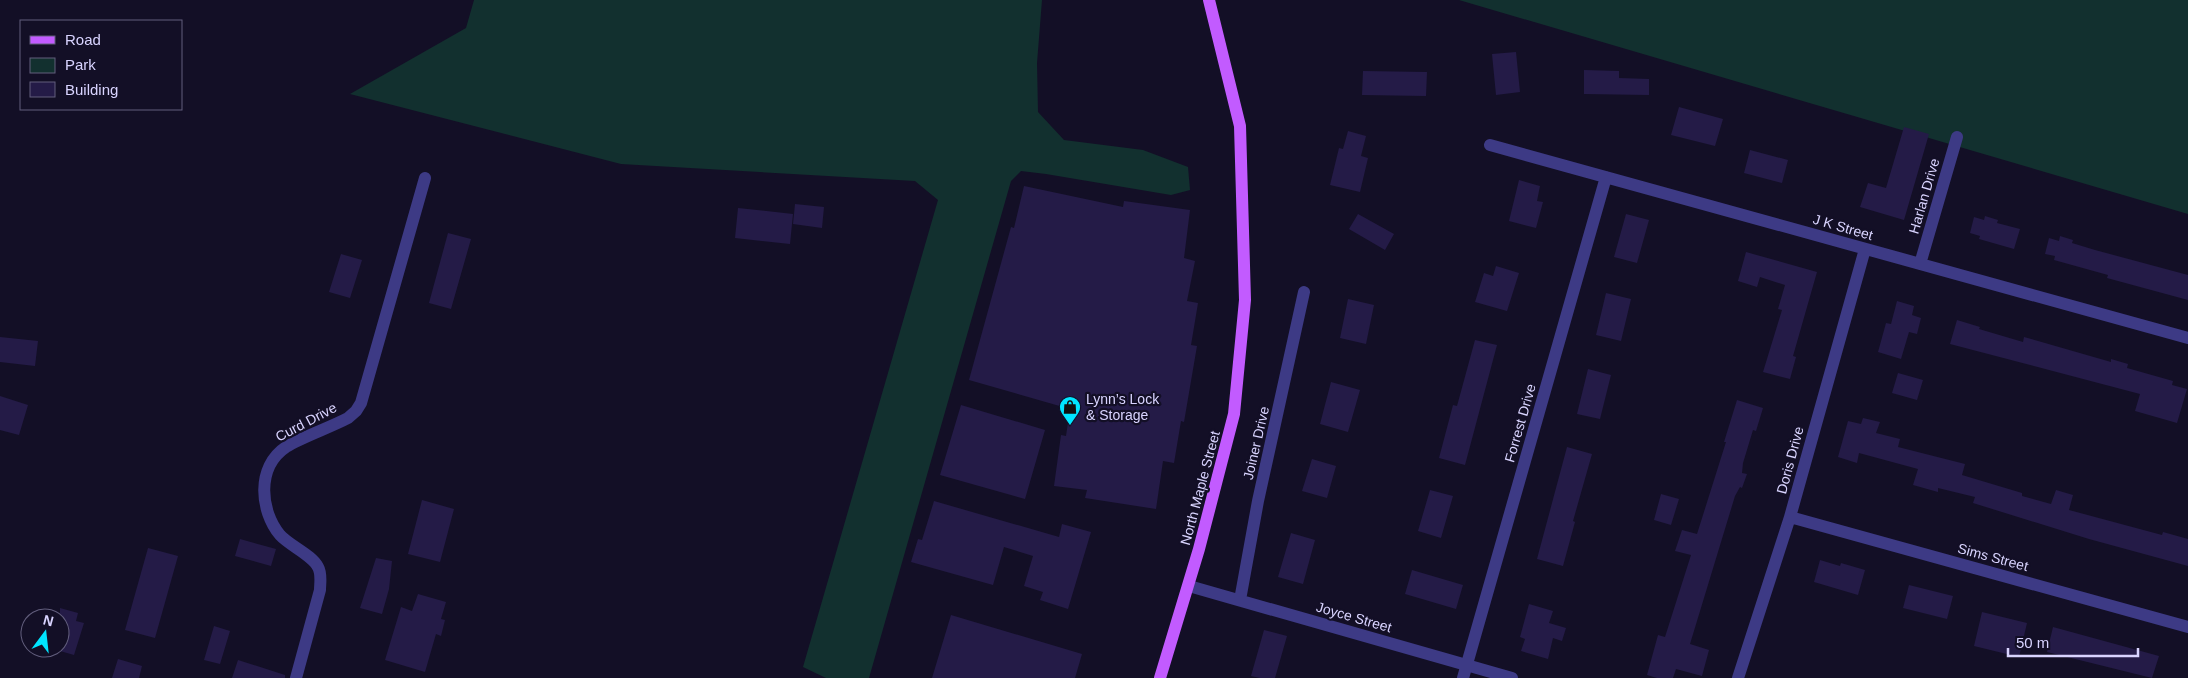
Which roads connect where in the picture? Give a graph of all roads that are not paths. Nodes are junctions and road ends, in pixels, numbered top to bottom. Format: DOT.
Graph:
graph roads {
  1 [pos="1209,0"];
  2 [pos="1957,137"];
  3 [pos="1490,145"];
  4 [pos="1606,177"];
  5 [pos="425,178"];
  6 [pos="1865,248"];
  7 [pos="1920,264"];
  8 [pos="1304,292"];
  9 [pos="2188,338"];
  10 [pos="1790,516"];
  11 [pos="1189,586"];
  12 [pos="1240,600"];
  13 [pos="2188,627"];
  14 [pos="1466,665"];
  15 [pos="296,678"];
  16 [pos="1160,678"];
  17 [pos="1463,678"];
  18 [pos="1512,678"];
  19 [pos="1738,678"];
  1 -- 11 [label="main road, North Maple Street"];
  2 -- 7 [label="street, Harlan Drive"];
  3 -- 4 [label="street, J K Street"];
  4 -- 6 [label="street, J K Street"];
  4 -- 14 [label="street, Forrest Drive"];
  5 -- 15 [label="street, Curd Drive"];
  6 -- 7 [label="street, J K Street"];
  6 -- 10 [label="street, Doris Drive"];
  7 -- 9 [label="street, J K Street"];
  8 -- 12 [label="street, Joiner Drive"];
  10 -- 13 [label="street, Sims Street"];
  10 -- 19 [label="street, Doris Drive"];
  11 -- 12 [label="street, Joyce Street"];
  11 -- 16 [label="main road, North Maple Street"];
  12 -- 14 [label="street, Joyce Street"];
  14 -- 17 [label="street, Forrest Drive"];
  14 -- 18 [label="street, Joyce Street"];
}
